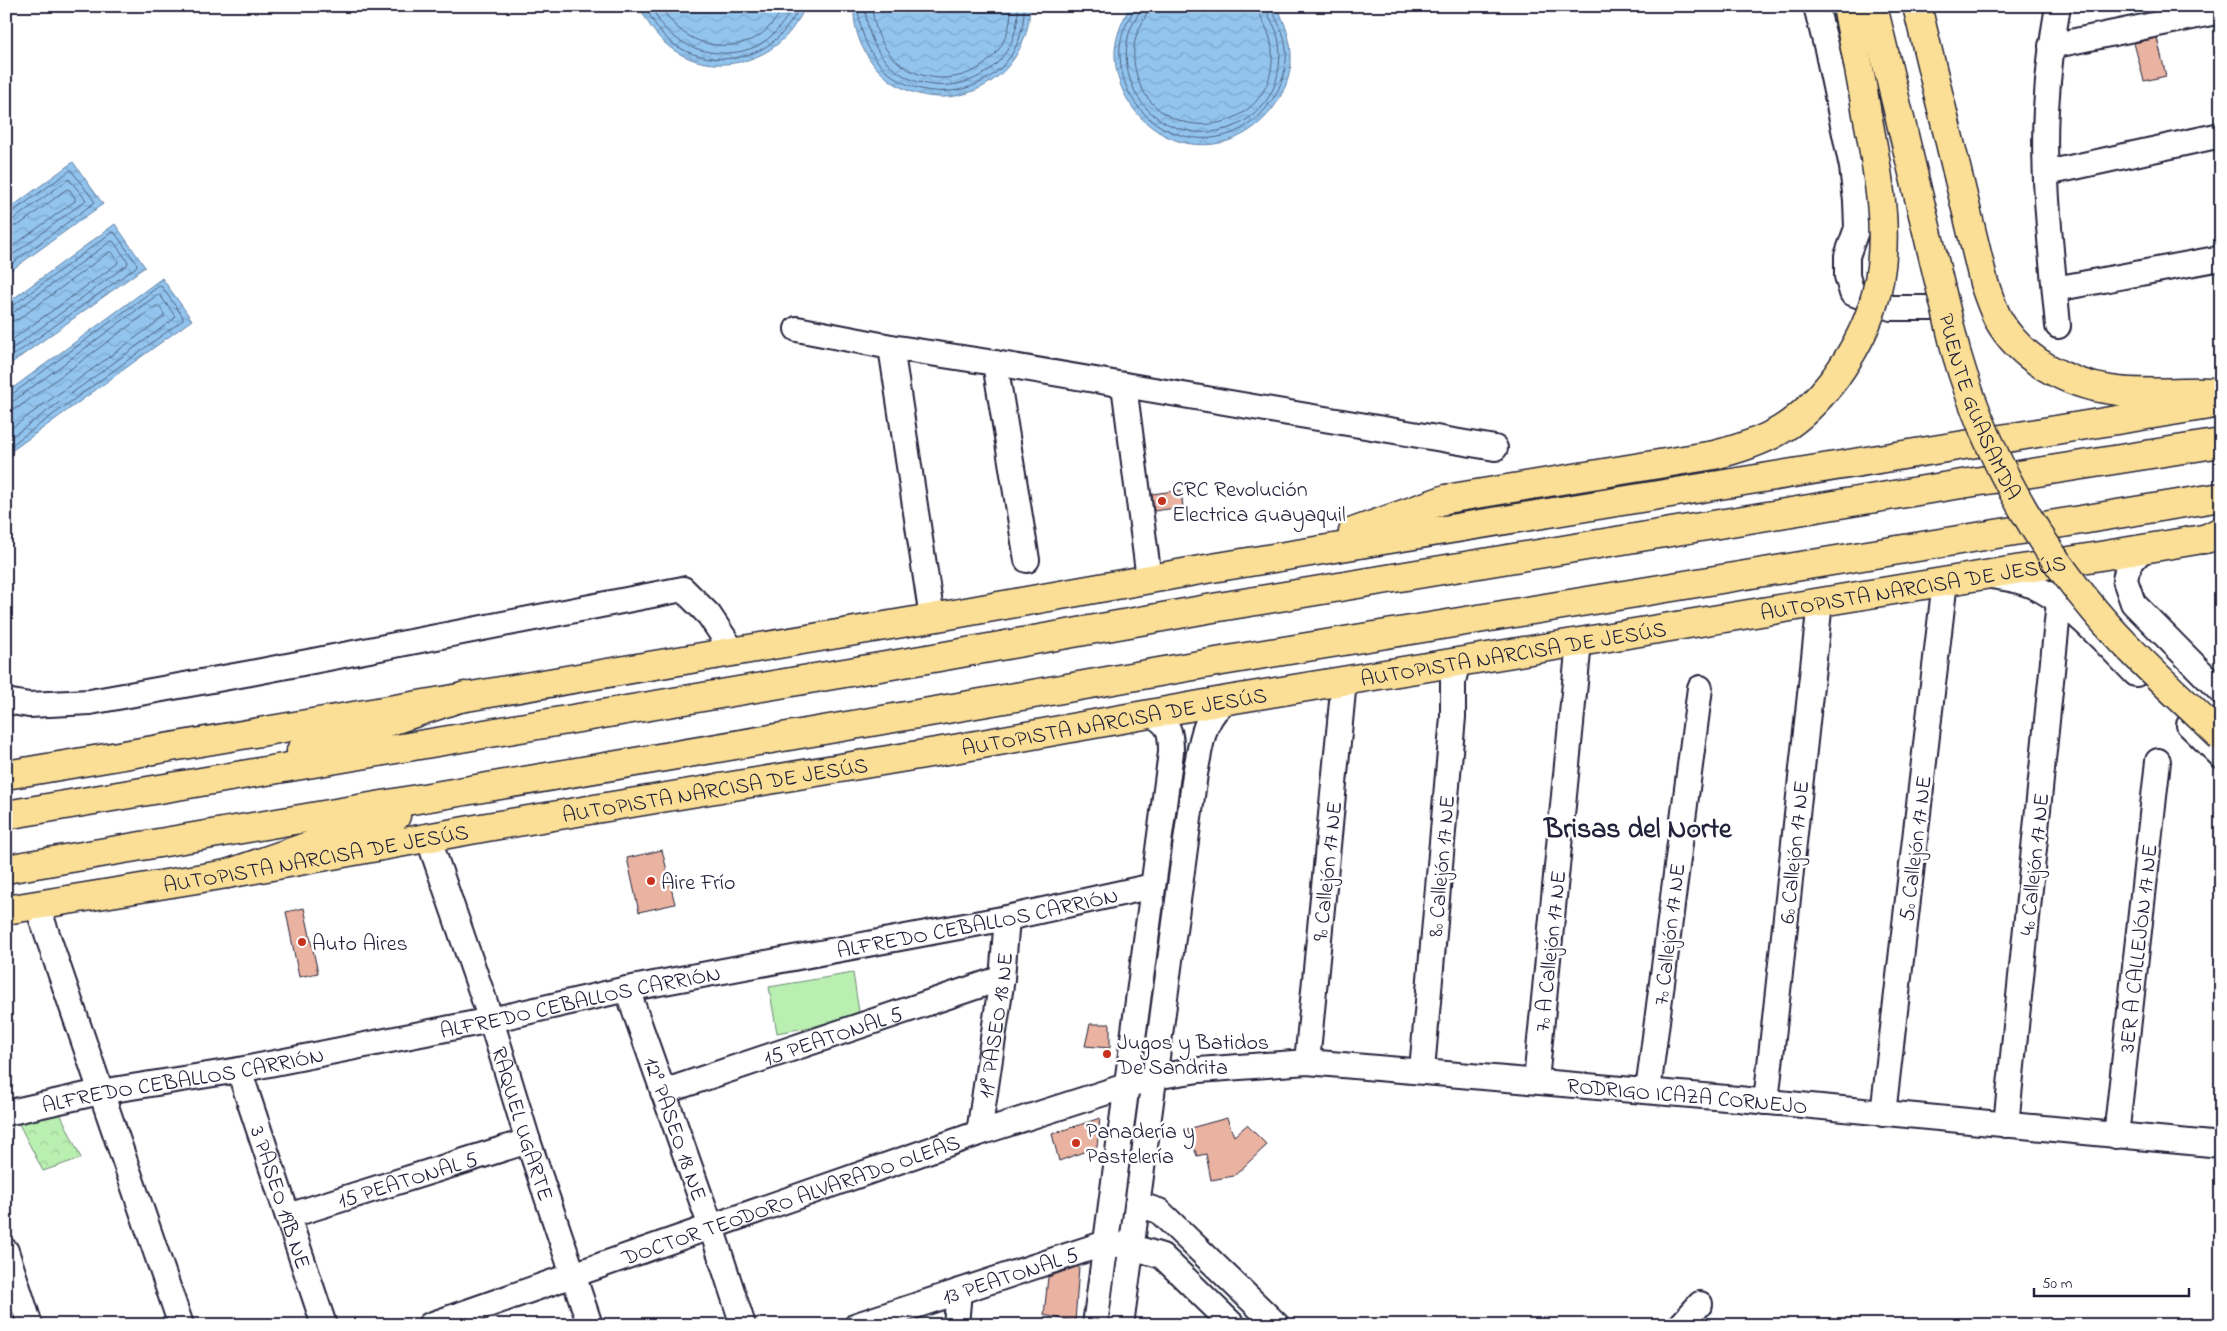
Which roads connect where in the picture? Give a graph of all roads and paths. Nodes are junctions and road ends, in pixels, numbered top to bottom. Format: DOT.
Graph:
graph roads {
  1 [pos="1816,6"];
  2 [pos="1847,6"];
  3 [pos="1873,6"];
  4 [pos="1886,6"];
  5 [pos="1917,6"];
  6 [pos="2058,6"];
  7 [pos="2221,11"];
  8 [pos="2051,46"];
  9 [pos="2221,135"];
  10 [pos="2047,173"];
  11 [pos="2221,258"];
  12 [pos="2055,289"];
  13 [pos="1946,308"];
  14 [pos="2058,326"];
  15 [pos="797,329"];
  16 [pos="891,347"];
  17 [pos="995,363"];
  18 [pos="1124,385"];
  19 [pos="2221,392"];
  20 [pos="2221,404"];
  21 [pos="2221,443"];
  22 [pos="1495,448"];
  23 [pos="2221,497"];
  24 [pos="2215,535"];
  25 [pos="2142,550"];
  26 [pos="1284,556"];
  27 [pos="1027,560"];
  28 [pos="1985,575"];
  29 [pos="1150,579"];
  30 [pos="1945,582"];
  31 [pos="1820,602"];
  32 [pos="2059,602"];
  33 [pos="932,618"];
  34 [pos="1580,642"];
  35 [pos="733,651"];
  36 [pos="1458,662"];
  37 [pos="1344,681"];
  38 [pos="1700,688"];
  39 [pos="2221,692"];
  40 [pos="465,696"];
  41 [pos="1228,700"];
  42 [pos="6,701"];
  43 [pos="1151,714"];
  44 [pos="2221,718"];
  45 [pos="2221,737"];
  46 [pos="2221,756"];
  47 [pos="2158,761"];
  48 [pos="6,775"];
  49 [pos="211,782"];
  50 [pos="481,787"];
  51 [pos="6,815"];
  52 [pos="428,837"];
  53 [pos="6,869"];
  54 [pos="227,874"];
  55 [pos="1153,886"];
  56 [pos="37,905"];
  57 [pos="6,910"];
  58 [pos="1007,918"];
  59 [pos="1002,978"];
  60 [pos="627,989"];
  61 [pos="491,1020"];
  62 [pos="1307,1062"];
  63 [pos="239,1070"];
  64 [pos="1422,1070"];
  65 [pos="1154,1077"];
  66 [pos="1536,1081"];
  67 [pos="1125,1085"];
  68 [pos="1648,1091"];
  69 [pos="100,1092"];
  70 [pos="663,1092"];
  71 [pos="1766,1102"];
  72 [pos="6,1112"];
  73 [pos="1883,1114"];
  74 [pos="2006,1125"];
  75 [pos="978,1133"];
  76 [pos="2116,1136"];
  77 [pos="528,1141"];
  78 [pos="2221,1145"];
  79 [pos="1137,1204"];
  80 [pos="288,1216"];
  81 [pos="711,1227"];
  82 [pos="1106,1243"];
  83 [pos="1132,1247"];
  84 [pos="6,1251"];
  85 [pos="573,1276"];
  86 [pos="959,1291"];
  87 [pos="1700,1304"];
  88 [pos="20,1316"];
  89 [pos="433,1324"];
  90 [pos="180,1325"];
  91 [pos="324,1325"];
  92 [pos="590,1325"];
  93 [pos="743,1325"];
  94 [pos="857,1325"];
  95 [pos="956,1325"];
  96 [pos="1095,1325"];
  97 [pos="1121,1325"];
  98 [pos="1234,1325"];
  99 [pos="1277,1325"];
  100 [pos="1681,1325"];
  1 -- 13 [label="street"];
  2 -- 26 [label="main road, bridge"];
  3 -- 13 [label="main road, PUENTE GUASAMDA, bridge"];
  4 -- 44 [label="main road, PUENTE GUASAMDA"];
  5 -- 19 [label="main road"];
  6 -- 8 [label="street"];
  7 -- 8 [label="street"];
  8 -- 10 [label="street"];
  9 -- 10 [label="street"];
  10 -- 12 [label="street"];
  11 -- 12 [label="street"];
  12 -- 14 [label="street"];
  13 -- 45 [label="main road, PUENTE GUASAMDA, bridge"];
  15 -- 16 [label="street"];
  16 -- 17 [label="street"];
  16 -- 33 [label="street"];
  17 -- 18 [label="street"];
  17 -- 27 [label="street"];
  18 -- 22 [label="street"];
  18 -- 29 [label="street"];
  20 -- 26 [label="main road"];
  21 -- 49 [label="main road"];
  23 -- 50 [label="main road, AUTOPISTA NARCISA DE JESÚS"];
  24 -- 25 [label="main road, AUTOPISTA NARCISA DE JESÚS"];
  25 -- 28 [label="main road, AUTOPISTA NARCISA DE JESÚS"];
  25 -- 39 [label="street"];
  26 -- 29 [label="main road"];
  28 -- 30 [label="main road, AUTOPISTA NARCISA DE JESÚS"];
  28 -- 32 [label="street"];
  29 -- 33 [label="main road"];
  30 -- 31 [label="main road, AUTOPISTA NARCISA DE JESÚS"];
  30 -- 73 [label="street, 5º Callejón 17 NE"];
  31 -- 34 [label="main road, AUTOPISTA NARCISA DE JESÚS"];
  31 -- 71 [label="street, 6º Callejón 17 NE"];
  32 -- 46 [label="street"];
  32 -- 74 [label="street, 4º Callejón 17 NE"];
  33 -- 35 [label="main road"];
  34 -- 36 [label="main road, AUTOPISTA NARCISA DE JESÚS"];
  34 -- 66 [label="street, 7º A Callejón 17 NE"];
  35 -- 40 [label="main road"];
  35 -- 42 [label="street"];
  36 -- 37 [label="main road, AUTOPISTA NARCISA DE JESÚS"];
  36 -- 64 [label="street, 8º Callejón 17 NE"];
  37 -- 41 [label="main road, AUTOPISTA NARCISA DE JESÚS"];
  37 -- 62 [label="street, 9º Callejón 17 NE"];
  38 -- 68 [label="street, 7º Callejón 17 NE"];
  40 -- 48 [label="main road"];
  40 -- 49 [label="main road"];
  41 -- 43 [label="main road, AUTOPISTA NARCISA DE JESÚS"];
  41 -- 65 [label="street"];
  43 -- 52 [label="main road, AUTOPISTA NARCISA DE JESÚS"];
  43 -- 55 [label="street"];
  47 -- 76 [label="street, 3ER A CALLEJÓN 17 NE"];
  49 -- 51 [label="main road"];
  50 -- 53 [label="main road, AUTOPISTA NARCISA DE JESÚS"];
  50 -- 54 [label="main road"];
  52 -- 54 [label="main road, AUTOPISTA NARCISA DE JESÚS"];
  52 -- 61 [label="street, RAQUEL UGARTE"];
  54 -- 56 [label="main road, AUTOPISTA NARCISA DE JESÚS"];
  55 -- 58 [label="street, ALFREDO CEBALLOS CARRIÓN"];
  55 -- 67 [label="street"];
  56 -- 57 [label="main road, AUTOPISTA NARCISA DE JESÚS"];
  56 -- 69 [label="street"];
  58 -- 59 [label="street, 11° PASEO 18 NE"];
  58 -- 60 [label="street, ALFREDO CEBALLOS CARRIÓN"];
  59 -- 70 [label="street, 15 PEATONAL 5"];
  59 -- 75 [label="street, 11° PASEO 18 NE"];
  60 -- 61 [label="street, ALFREDO CEBALLOS CARRIÓN"];
  60 -- 70 [label="street, 12° PASEO 18 NE"];
  61 -- 63 [label="street, ALFREDO CEBALLOS CARRIÓN"];
  61 -- 77 [label="street, RAQUEL UGARTE"];
  62 -- 64 [label="street, RODRIGO ICAZA CORNEJO"];
  62 -- 65 [label="street, RODRIGO ICAZA CORNEJO"];
  63 -- 69 [label="street, ALFREDO CEBALLOS CARRIÓN"];
  63 -- 80 [label="street, 3 PASEO 19B NE"];
  64 -- 66 [label="street, RODRIGO ICAZA CORNEJO"];
  65 -- 67 [label="street, DOCTOR TEODORO ALVARADO OLEAS"];
  65 -- 79 [label="street"];
  66 -- 68 [label="street, RODRIGO ICAZA CORNEJO"];
  67 -- 75 [label="street, DOCTOR TEODORO ALVARADO OLEAS"];
  67 -- 82 [label="street"];
  68 -- 71 [label="street, RODRIGO ICAZA CORNEJO"];
  69 -- 72 [label="street, ALFREDO CEBALLOS CARRIÓN"];
  69 -- 90 [label="street"];
  70 -- 81 [label="street, 12° PASEO 18 NE"];
  71 -- 73 [label="street, RODRIGO ICAZA CORNEJO"];
  73 -- 74 [label="street, RODRIGO ICAZA CORNEJO"];
  74 -- 76 [label="street, RODRIGO ICAZA CORNEJO"];
  75 -- 81 [label="street, DOCTOR TEODORO ALVARADO OLEAS"];
  76 -- 78 [label="street, RODRIGO ICAZA CORNEJO"];
  77 -- 80 [label="street, 15 PEATONAL 5"];
  77 -- 85 [label="street, RAQUEL UGARTE"];
  79 -- 83 [label="street"];
  79 -- 99 [label="street"];
  80 -- 91 [label="street, 3 PASEO 19B NE"];
  81 -- 85 [label="street, DOCTOR TEODORO ALVARADO OLEAS"];
  81 -- 93 [label="street, 12° PASEO 18 NE"];
  82 -- 83 [label="street"];
  82 -- 86 [label="street, 13 PEATONAL 5"];
  82 -- 96 [label="street"];
  83 -- 97 [label="street"];
  83 -- 98 [label="street"];
  84 -- 88 [label="street"];
  85 -- 89 [label="street, DOCTOR TEODORO ALVARADO OLEAS"];
  85 -- 92 [label="street, RAQUEL UGARTE"];
  86 -- 94 [label="street, 13 PEATONAL 5"];
  86 -- 95 [label="street"];
  87 -- 100 [label="street"];
}
